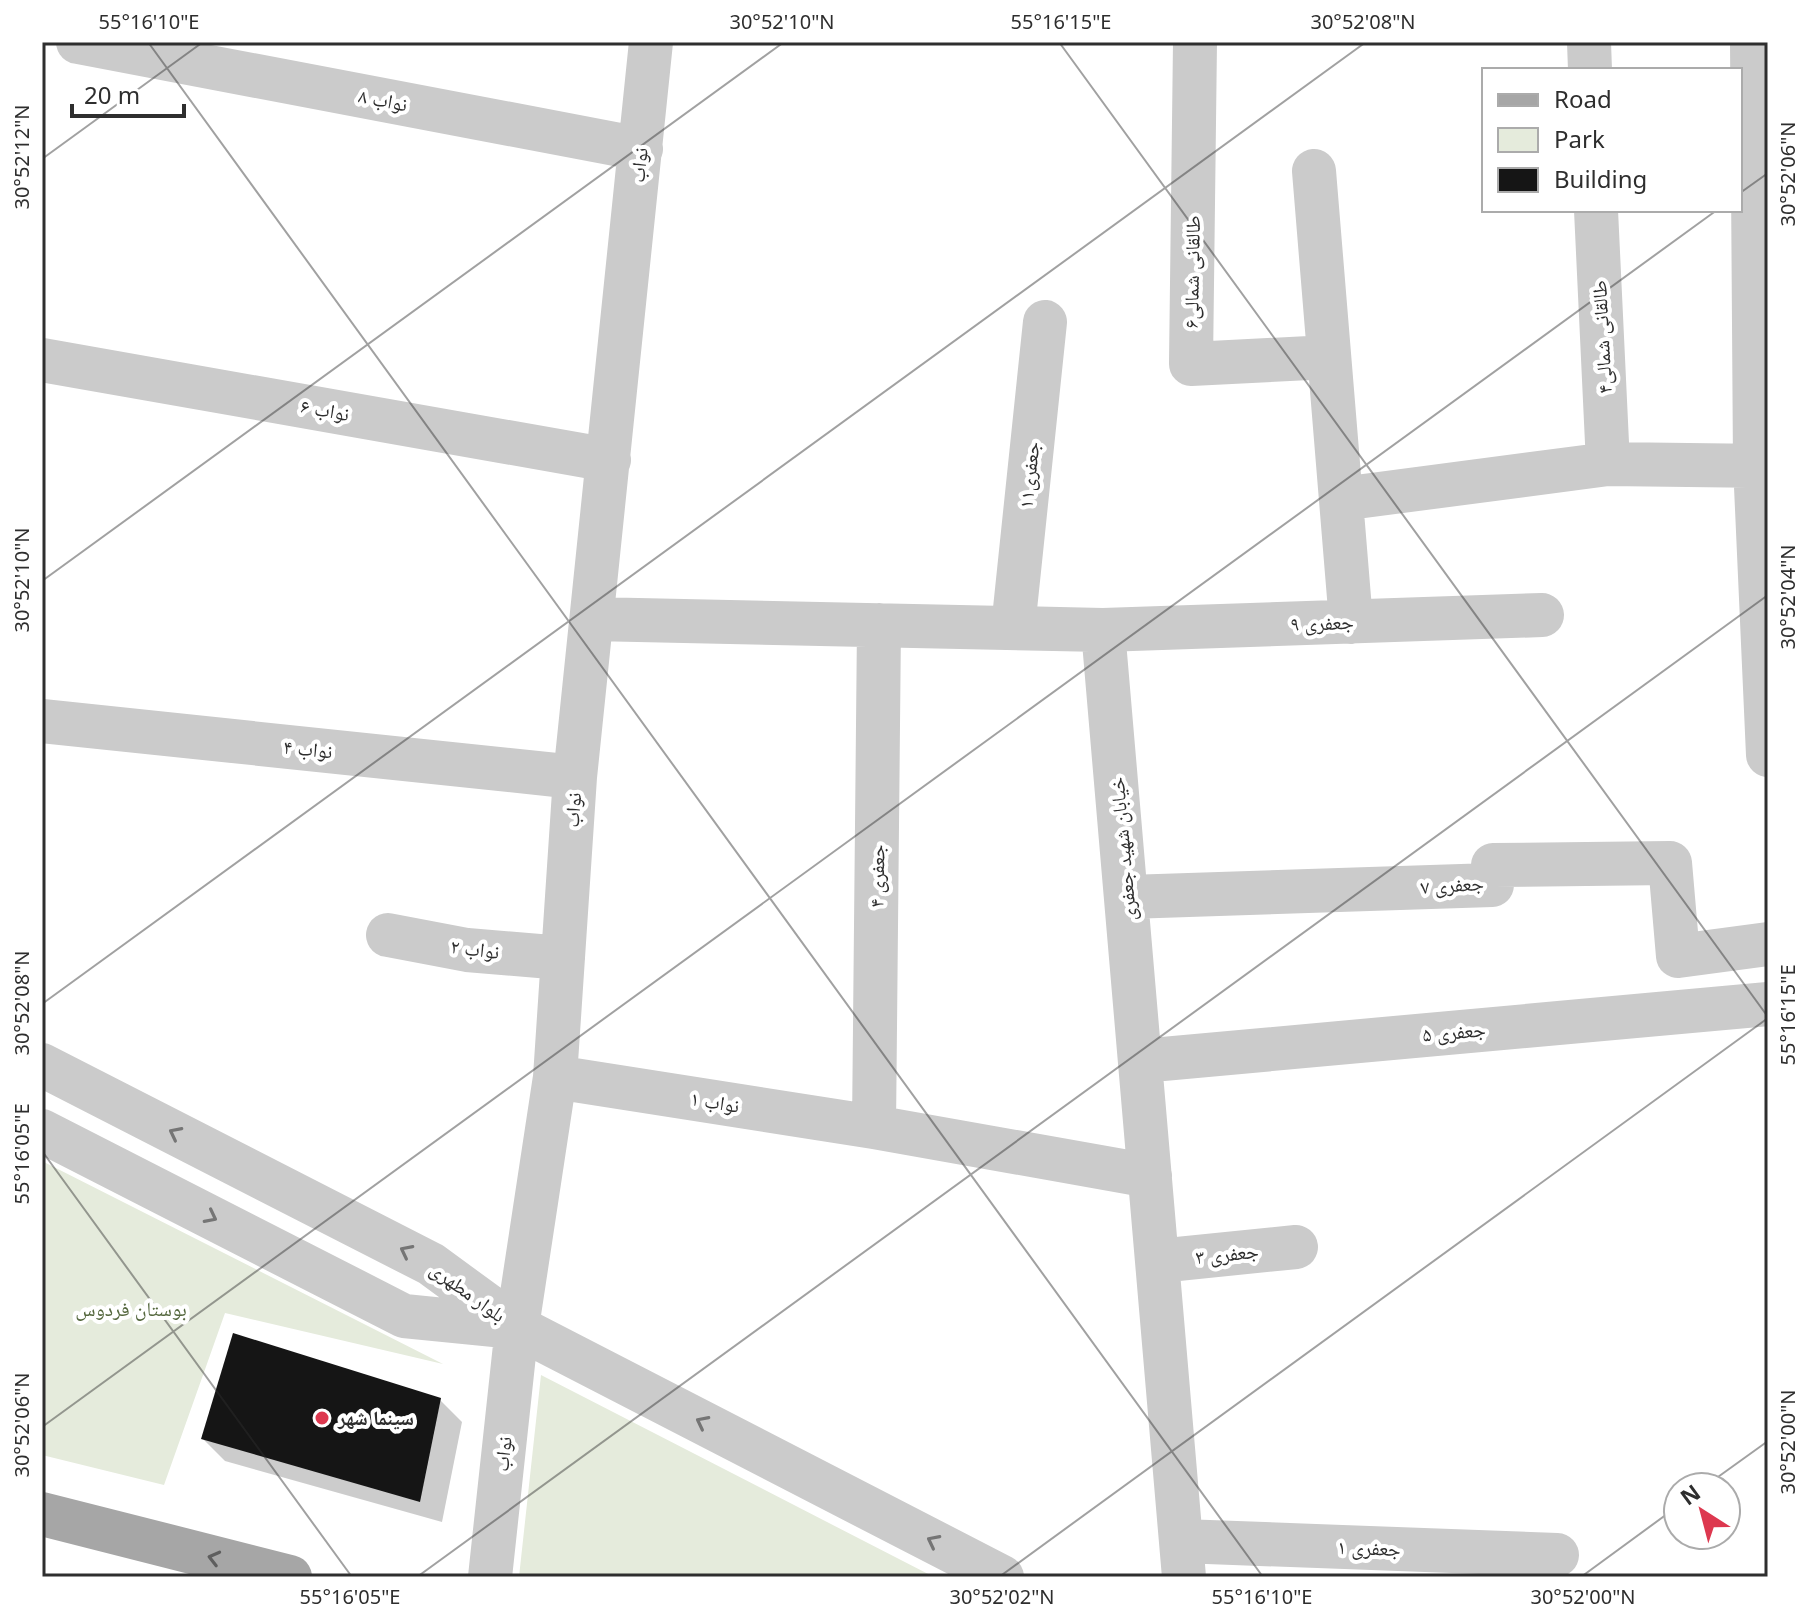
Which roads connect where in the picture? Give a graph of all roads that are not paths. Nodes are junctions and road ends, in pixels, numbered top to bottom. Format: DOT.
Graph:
graph roads {
  1 [pos="78,42"];
  2 [pos="651,42"];
  3 [pos="1195,42"];
  4 [pos="1589,42"];
  5 [pos="1752,42"];
  6 [pos="1590,68"];
  7 [pos="641,149"];
  8 [pos="1314,171"];
  9 [pos="1596,212"];
  10 [pos="1045,322"];
  11 [pos="1329,357"];
  12 [pos="42,360"];
  13 [pos="609,460"];
  14 [pos="1608,464"];
  15 [pos="1762,465"];
  16 [pos="1341,499"];
  17 [pos="1542,615"];
  18 [pos="592,619"];
  19 [pos="1351,622"];
  20 [pos="879,625"];
  21 [pos="1013,628"];
  22 [pos="1103,630"];
  23 [pos="1766,687"];
  24 [pos="42,721"];
  25 [pos="1768,755"];
  26 [pos="575,777"];
  27 [pos="1128,897"];
  28 [pos="388,935"];
  29 [pos="1768,944"];
  30 [pos="563,958"];
  31 [pos="1768,1004"];
  32 [pos="1141,1061"];
  33 [pos="42,1065"];
  34 [pos="555,1077"];
  35 [pos="874,1127"];
  36 [pos="42,1131"];
  37 [pos="1150,1176"];
  38 [pos="1296,1247"];
  39 [pos="1158,1261"];
  40 [pos="517,1327"];
  41 [pos="42,1514"];
  42 [pos="1557,1555"];
  43 [pos="1183,1559"];
  44 [pos="290,1577"];
  45 [pos="490,1577"];
  46 [pos="1002,1577"];
  1 -- 7 [label="street, نواب ۸"];
  2 -- 7 [label="street, نواب"];
  3 -- 11 [label="street, طالقانی شمالی۶"];
  4 -- 6 [label="street"];
  5 -- 15 [label="street"];
  7 -- 13 [label="street, نواب"];
  8 -- 11 [label="street"];
  9 -- 14 [label="street, طالقانی شمالی۴"];
  10 -- 21 [label="street, جعفری۱۱"];
  11 -- 16 [label="street"];
  12 -- 13 [label="street, نواب ۶"];
  13 -- 18 [label="street, نواب"];
  14 -- 15 [label="street"];
  14 -- 16 [label="street"];
  15 -- 23 [label="street"];
  16 -- 19 [label="street"];
  17 -- 19 [label="street, جعفری ۹"];
  18 -- 20 [label="street"];
  18 -- 26 [label="street, نواب"];
  19 -- 22 [label="street, جعفری ۹"];
  20 -- 21 [label="street"];
  20 -- 35 [label="street, جعفری ۴"];
  21 -- 22 [label="street"];
  22 -- 27 [label="street, خیابان شهید جعفری"];
  23 -- 25 [label="street"];
  24 -- 26 [label="street, نواب ۴"];
  26 -- 30 [label="street, نواب"];
  27 -- 29 [label="street, جعفری ۷"];
  27 -- 32 [label="street, خیابان شهید جعفری"];
  28 -- 30 [label="street, نواب ۲"];
  30 -- 34 [label="street, نواب"];
  31 -- 32 [label="street, جعفری ۵"];
  32 -- 37 [label="street, خیابان شهید جعفری"];
  40 -- 33 [label="street, بلوار مطهری, one-way"];
  34 -- 35 [label="street, نواب ۱"];
  34 -- 40 [label="street, نواب"];
  35 -- 37 [label="street"];
  36 -- 40 [label="street, بلوار مطهری, one-way"];
  37 -- 39 [label="street, خیابان شهید جعفری"];
  38 -- 39 [label="street, جعفری ۳"];
  39 -- 43 [label="street, خیابان شهید جعفری"];
  40 -- 45 [label="street, نواب"];
  46 -- 40 [label="street, one-way"];
  44 -- 41 [label="main road, one-way"];
  42 -- 43 [label="street, جعفری ۱"];
}
